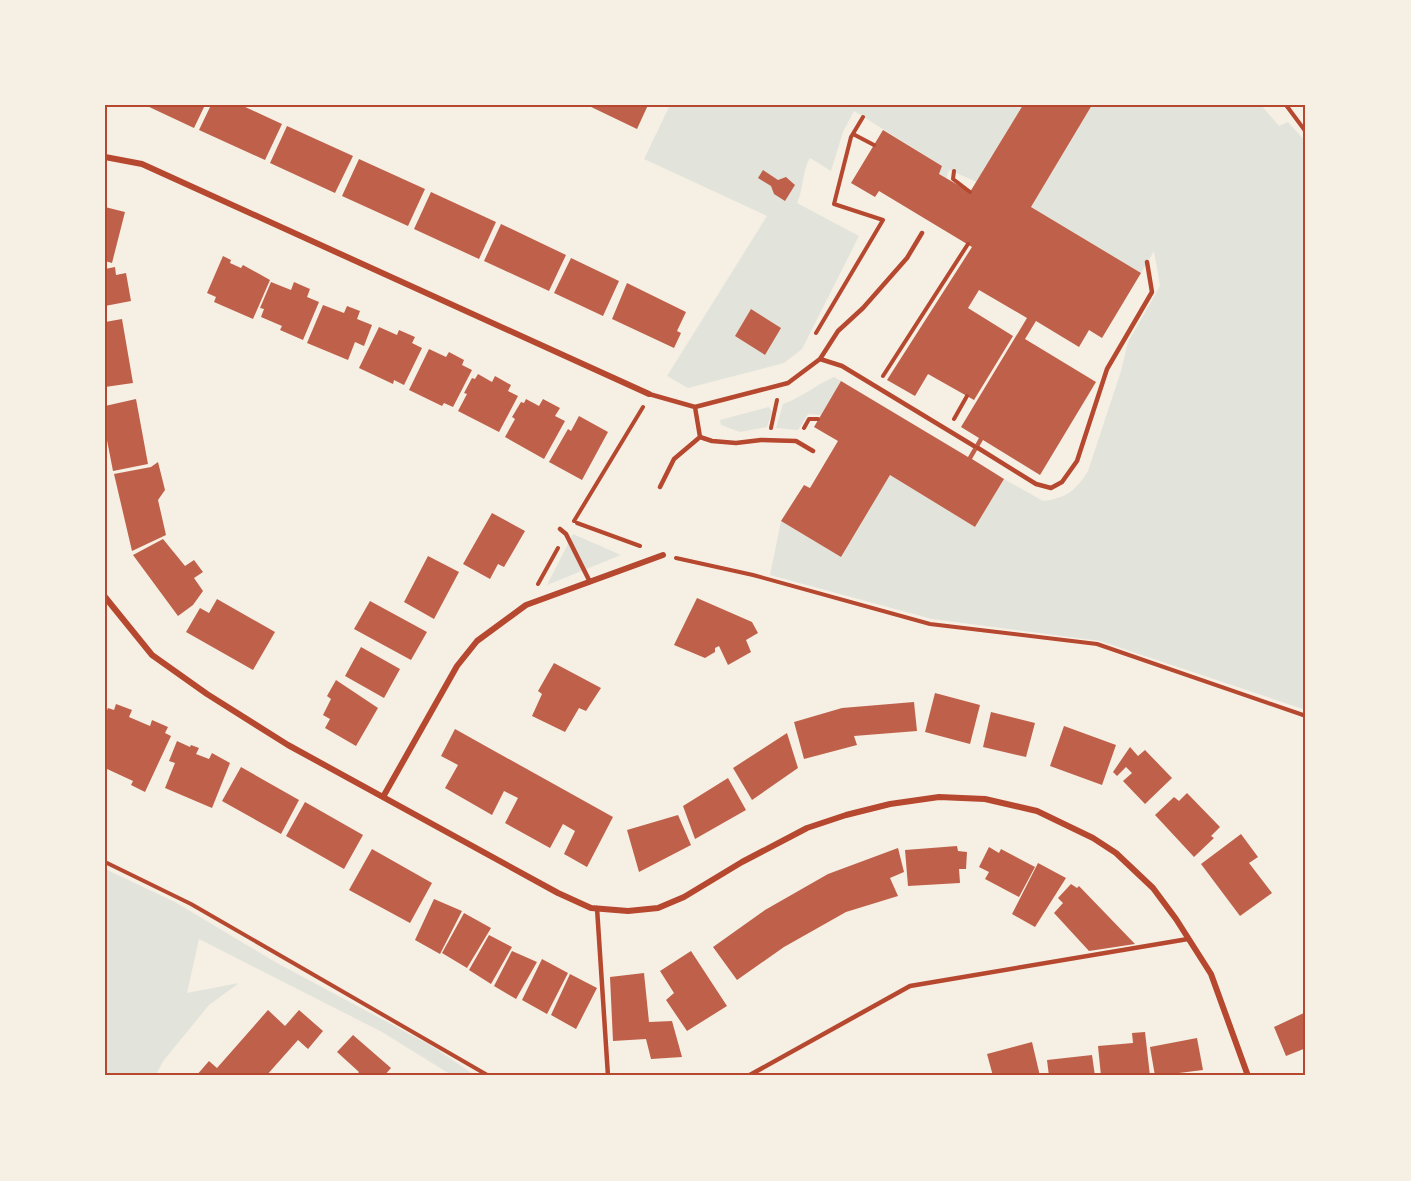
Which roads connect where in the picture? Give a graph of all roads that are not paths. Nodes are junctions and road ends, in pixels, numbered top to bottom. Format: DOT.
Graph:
graph roads {
  1 [pos="105,157"];
  2 [pos="922,233"];
  3 [pos="1147,262"];
  4 [pos="820,359"];
  5 [pos="648,394"];
  6 [pos="696,406"];
  7 [pos="700,436"];
  8 [pos="813,451"];
  9 [pos="660,487"];
  10 [pos="560,529"];
  11 [pos="663,555"];
  12 [pos="590,582"];
  13 [pos="105,597"];
  14 [pos="383,797"];
  15 [pos="597,909"];
  16 [pos="1188,939"];
  17 [pos="608,1076"];
  18 [pos="748,1076"];
  19 [pos="1248,1076"];
  1 -- 5 [label="street"];
  2 -- 4 [label="lane"];
  3 -- 4 [label="lane"];
  4 -- 6 [label="lane"];
  5 -- 6 [label="lane"];
  6 -- 7 [label="lane"];
  7 -- 8 [label="lane"];
  7 -- 9 [label="lane"];
  10 -- 12 [label="lane"];
  11 -- 12 [label="street"];
  12 -- 14 [label="street"];
  13 -- 14 [label="street"];
  14 -- 15 [label="street"];
  15 -- 16 [label="street"];
  15 -- 17 [label="lane"];
  16 -- 18 [label="lane"];
  16 -- 19 [label="street"];
}
